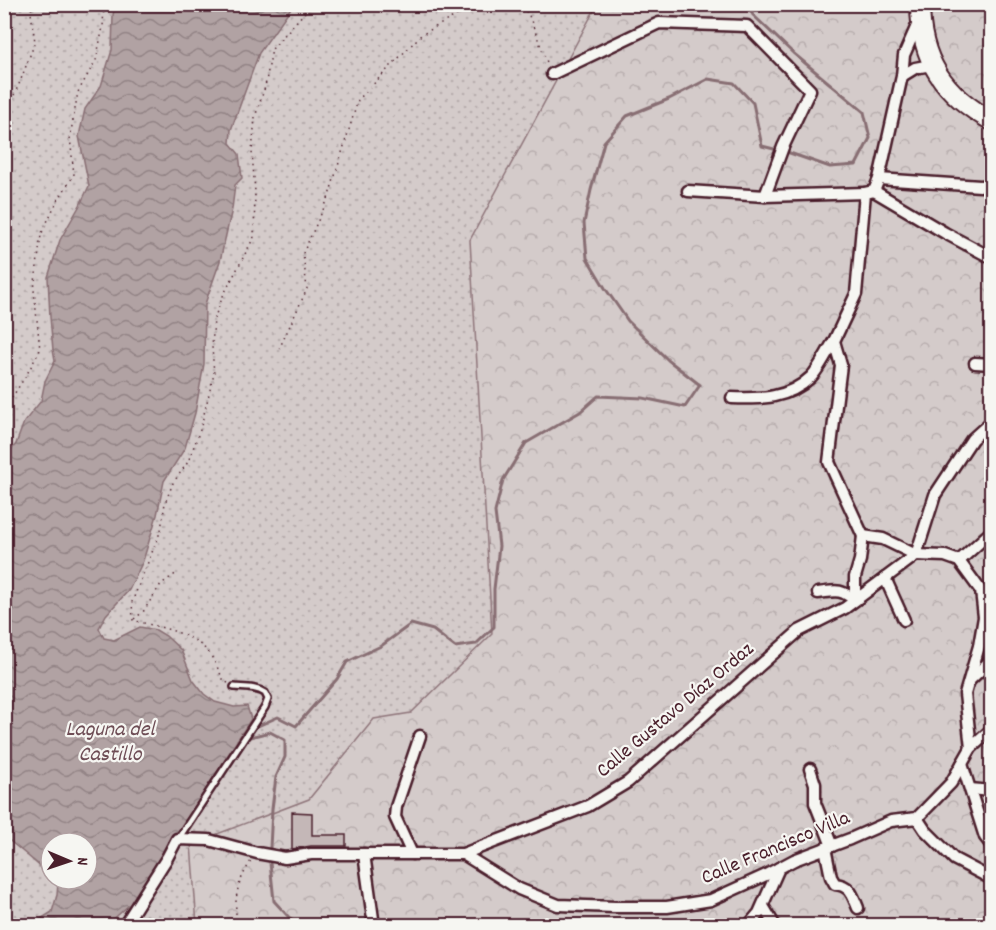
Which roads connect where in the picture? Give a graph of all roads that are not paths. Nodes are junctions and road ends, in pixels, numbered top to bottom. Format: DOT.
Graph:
graph roads {
  1 [pos="920,11"];
  2 [pos="931,65"];
  3 [pos="552,75"];
  4 [pos="902,76"];
  5 [pos="992,121"];
  6 [pos="879,179"];
  7 [pos="992,185"];
  8 [pos="688,191"];
  9 [pos="870,192"];
  10 [pos="765,196"];
  11 [pos="992,258"];
  12 [pos="834,341"];
  13 [pos="975,363"];
  14 [pos="992,364"];
  15 [pos="732,398"];
  16 [pos="992,422"];
  17 [pos="992,531"];
  18 [pos="863,536"];
  19 [pos="916,555"];
  20 [pos="959,561"];
  21 [pos="885,578"];
  22 [pos="818,593"];
  23 [pos="855,600"];
  24 [pos="904,620"];
  25 [pos="992,659"];
  26 [pos="968,682"];
  27 [pos="234,687"];
  28 [pos="992,729"];
  29 [pos="420,736"];
  30 [pos="971,748"];
  31 [pos="962,764"];
  32 [pos="810,769"];
  33 [pos="970,789"];
  34 [pos="992,791"];
  35 [pos="917,818"];
  36 [pos="177,839"];
  37 [pos="992,846"];
  38 [pos="828,847"];
  39 [pos="364,854"];
  40 [pos="412,854"];
  41 [pos="463,855"];
  42 [pos="779,868"];
  43 [pos="992,879"];
  44 [pos="762,906"];
  45 [pos="858,908"];
  46 [pos="124,926"];
  47 [pos="374,926"];
  48 [pos="748,926"];
  49 [pos="775,926"];
  1 -- 2 [label="main road"];
  1 -- 4 [label="street"];
  2 -- 4 [label="street"];
  2 -- 5 [label="main road"];
  3 -- 10 [label="street"];
  4 -- 6 [label="street"];
  6 -- 7 [label="street"];
  6 -- 9 [label="street"];
  8 -- 10 [label="street"];
  9 -- 10 [label="street"];
  9 -- 11 [label="street"];
  9 -- 12 [label="street"];
  12 -- 15 [label="street"];
  12 -- 18 [label="street"];
  13 -- 14 [label="street"];
  16 -- 19 [label="street"];
  17 -- 20 [label="street"];
  18 -- 19 [label="street"];
  18 -- 23 [label="street"];
  19 -- 20 [label="street"];
  19 -- 21 [label="street, Calle Gustavo Díaz Ordaz"];
  20 -- 26 [label="street"];
  21 -- 23 [label="street, Calle Gustavo Díaz Ordaz"];
  21 -- 24 [label="street"];
  22 -- 23 [label="street"];
  23 -- 41 [label="street, Calle Gustavo Díaz Ordaz"];
  25 -- 26 [label="street"];
  26 -- 30 [label="street"];
  27 -- 36 [label="lane"];
  28 -- 30 [label="street"];
  29 -- 40 [label="street"];
  30 -- 31 [label="street"];
  31 -- 33 [label="street"];
  31 -- 35 [label="street"];
  32 -- 38 [label="street"];
  33 -- 34 [label="street"];
  33 -- 37 [label="street"];
  35 -- 38 [label="street, Calle Francisco Villa"];
  35 -- 43 [label="street"];
  36 -- 39 [label="street, Calle Gustavo Díaz Ordaz"];
  36 -- 46 [label="street"];
  38 -- 42 [label="street, Calle Francisco Villa"];
  38 -- 45 [label="street"];
  39 -- 40 [label="street, Calle Gustavo Díaz Ordaz"];
  39 -- 47 [label="street"];
  40 -- 41 [label="street, Calle Gustavo Díaz Ordaz"];
  41 -- 42 [label="street, Calle Francisco Villa"];
  42 -- 44 [label="street"];
  44 -- 48 [label="street"];
  44 -- 49 [label="street"];
}
